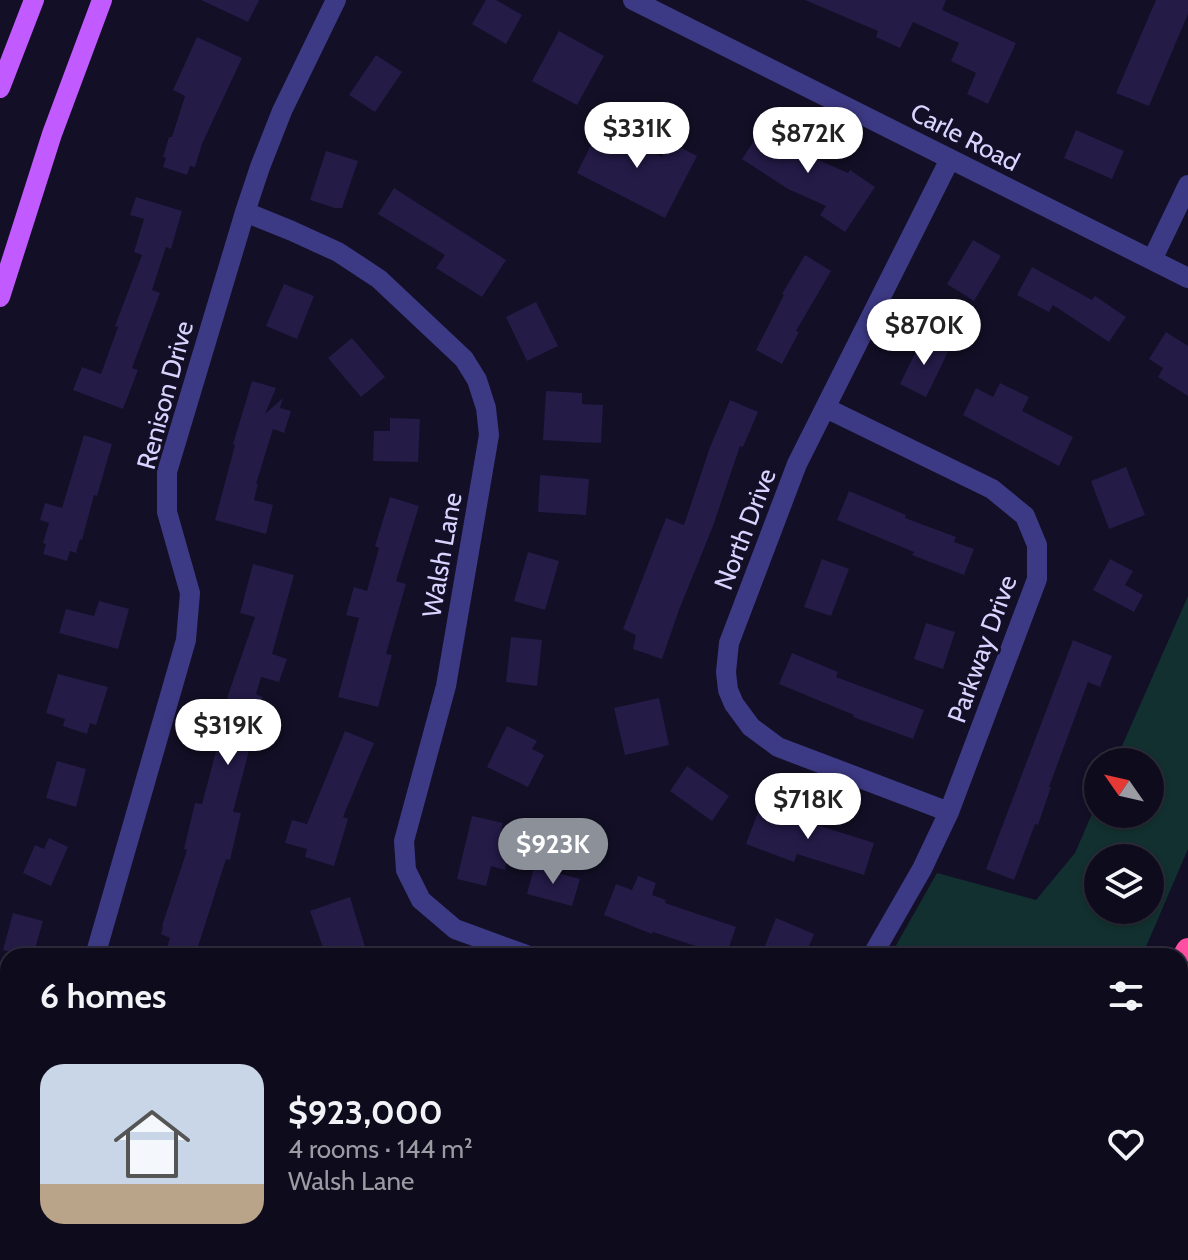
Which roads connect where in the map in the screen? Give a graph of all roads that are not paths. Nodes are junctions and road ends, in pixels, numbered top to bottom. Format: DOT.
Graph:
graph roads {
  1 [pos="34,0"];
  2 [pos="102,0"];
  3 [pos="336,0"];
  4 [pos="633,0"];
  5 [pos="0,88"];
  6 [pos="950,159"];
  7 [pos="1188,185"];
  8 [pos="245,212"];
  9 [pos="1152,260"];
  10 [pos="1188,278"];
  11 [pos="0,297"];
  12 [pos="826,408"];
  13 [pos="949,812"];
  14 [pos="97,948"];
  15 [pos="507,948"];
  16 [pos="877,948"];
  1 -- 5 [label="main road"];
  2 -- 11 [label="main road"];
  3 -- 8 [label="street, Renison Drive"];
  4 -- 6 [label="street, Carle Road"];
  6 -- 9 [label="street, Carle Road"];
  6 -- 12 [label="street, North Drive"];
  7 -- 9 [label="street"];
  8 -- 14 [label="street, Renison Drive"];
  8 -- 15 [label="street, Walsh Lane"];
  9 -- 10 [label="street, Carle Road"];
  12 -- 13 [label="street, Parkway Drive"];
  12 -- 13 [label="street, North Drive"];
  13 -- 16 [label="street, Parkway Drive"];
}
